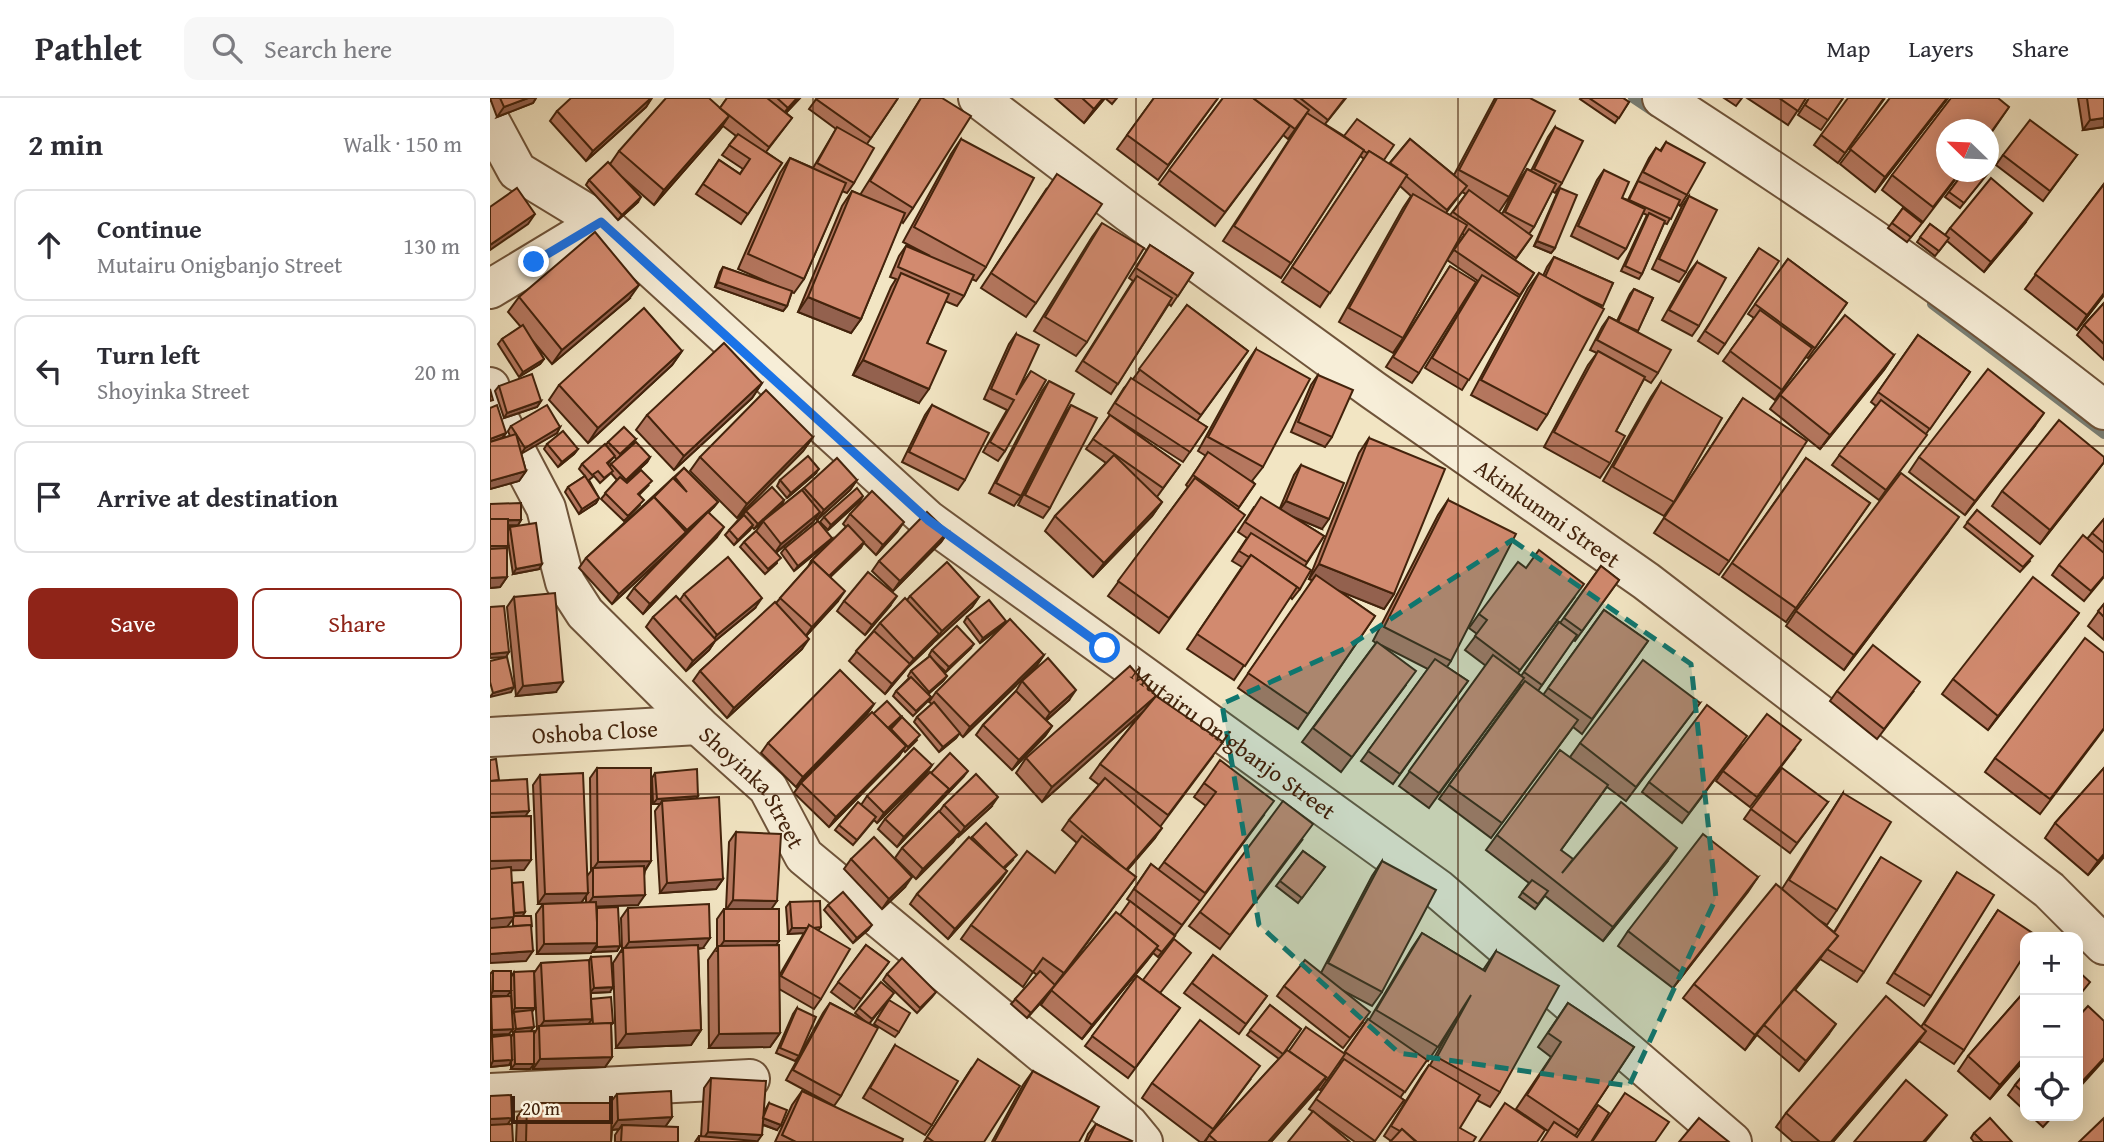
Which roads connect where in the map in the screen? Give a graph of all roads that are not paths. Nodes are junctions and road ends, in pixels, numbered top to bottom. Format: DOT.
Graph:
graph roads {
  1 [pos="978,98"];
  2 [pos="1662,98"];
  3 [pos="490,121"];
  4 [pos="601,222"];
  5 [pos="490,289"];
  6 [pos="490,387"];
  7 [pos="2104,410"];
  8 [pos="698,725"];
  9 [pos="490,737"];
  10 [pos="2104,945"];
  11 [pos="750,1079"];
  12 [pos="490,1093"];
  13 [pos="1143,1142"];
  14 [pos="1732,1142"];
  1 -- 10 [label="street, Akinkunmi Street"];
  2 -- 7 [label="street"];
  3 -- 4 [label="street, Mutairu Onigbanjo Street"];
  4 -- 5 [label="street"];
  4 -- 14 [label="street, Mutairu Onigbanjo Street"];
  6 -- 8 [label="street, Shoyinka Street"];
  8 -- 9 [label="street, Oshoba Close"];
  8 -- 13 [label="street, Shoyinka Street"];
  11 -- 12 [label="street"];
}
